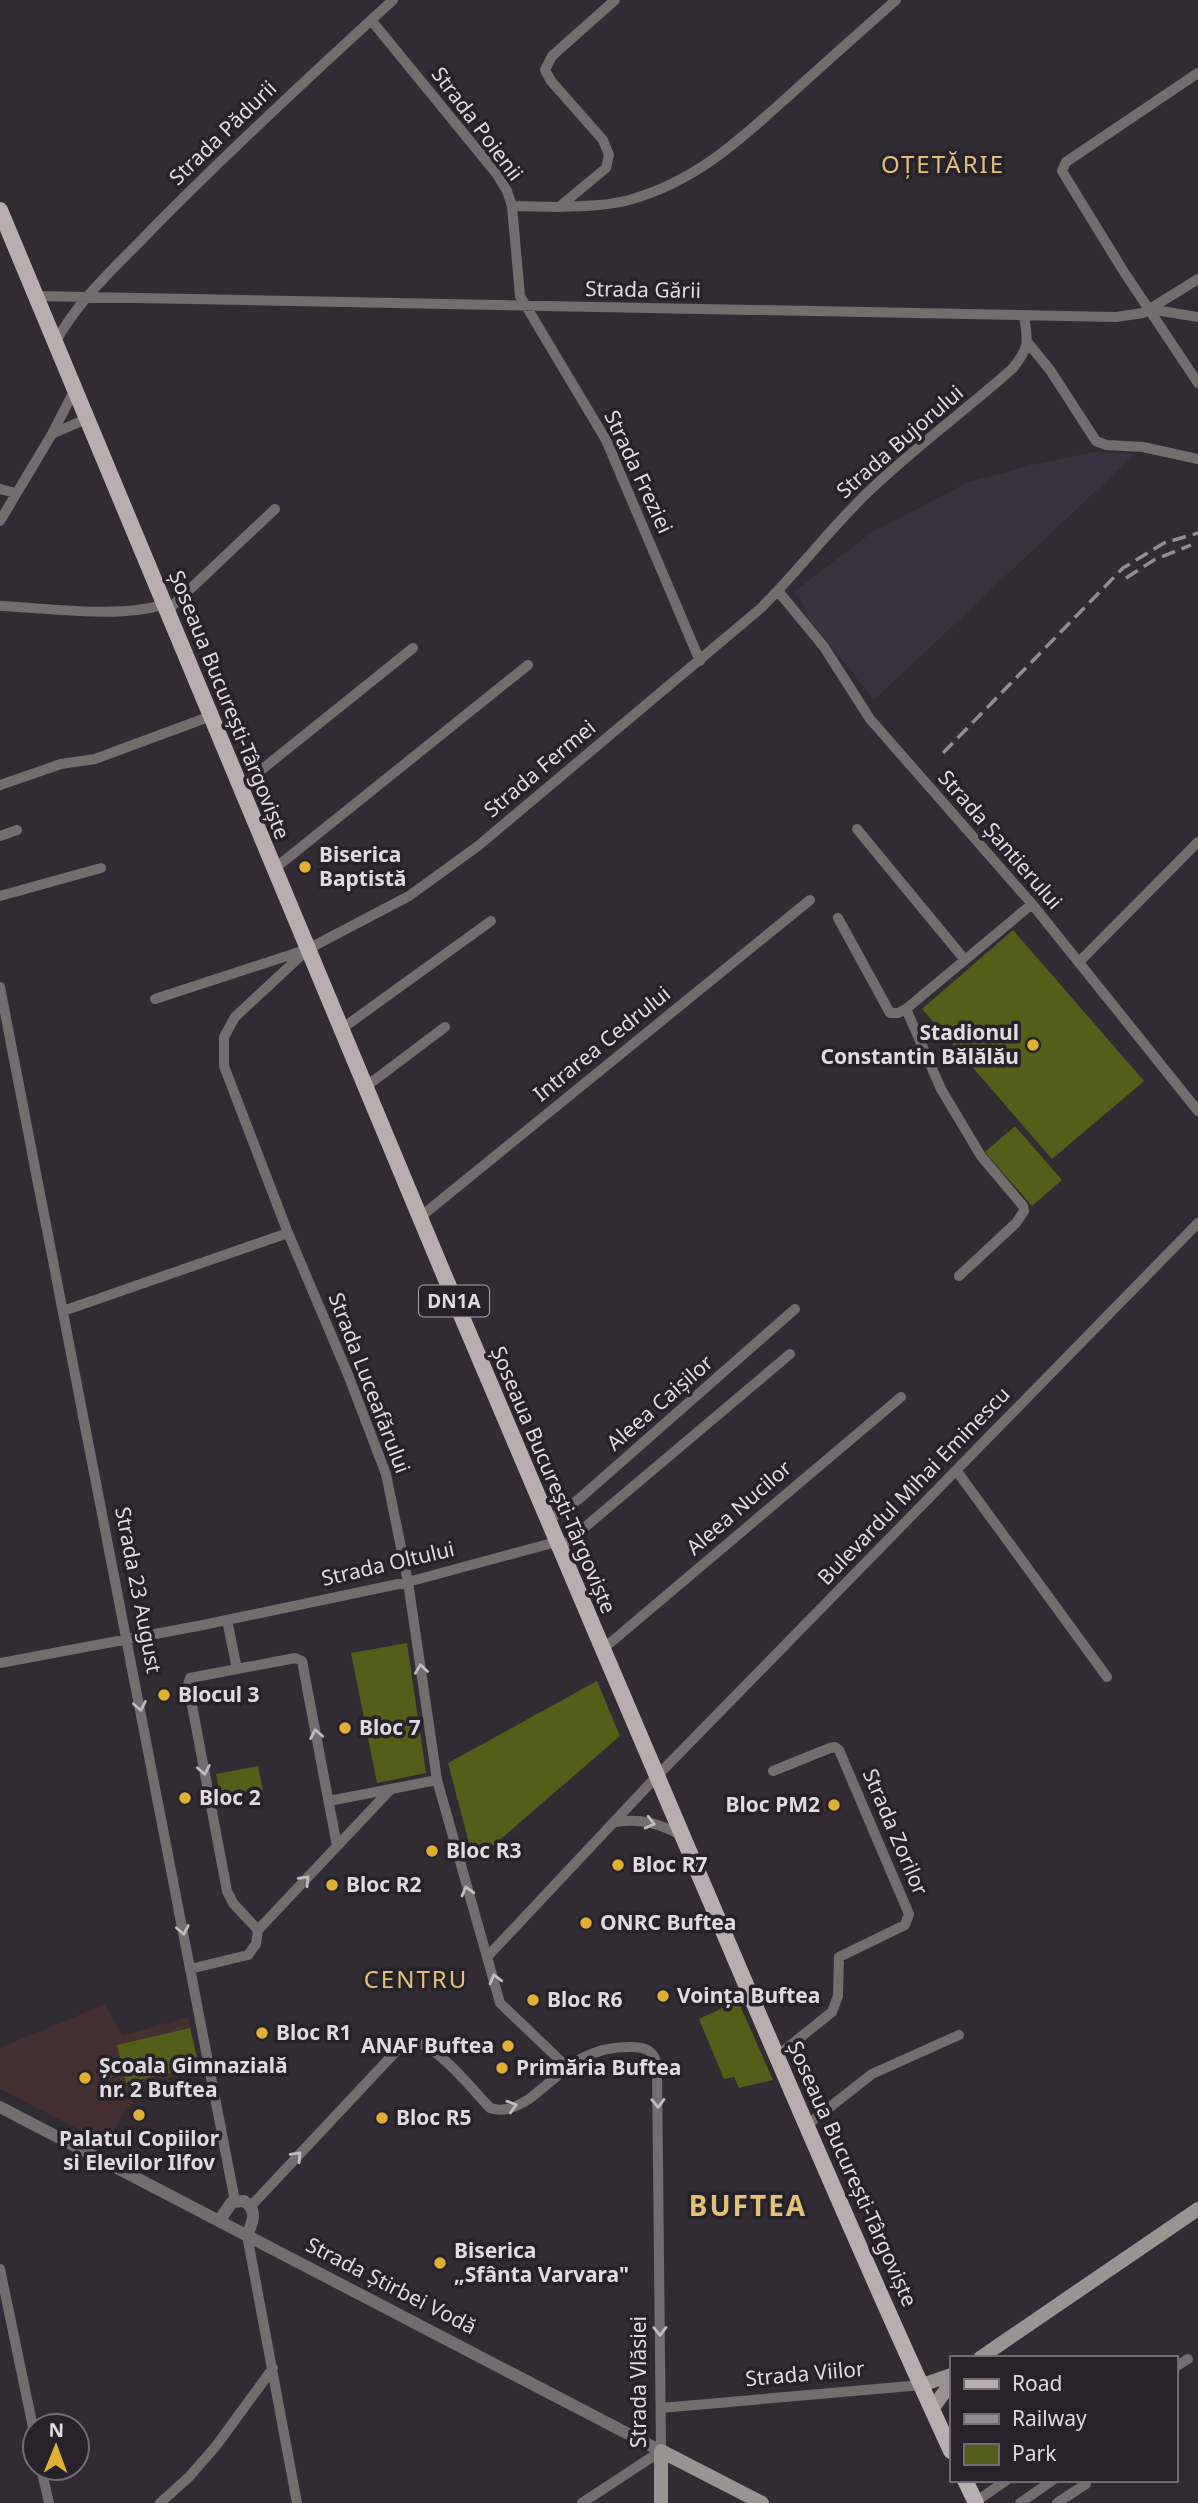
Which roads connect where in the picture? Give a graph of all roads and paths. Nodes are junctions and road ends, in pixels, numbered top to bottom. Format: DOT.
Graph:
graph roads {
  1 [pos="393,0"];
  2 [pos="615,0"];
  3 [pos="895,0"];
  4 [pos="371,20"];
  5 [pos="1198,73"];
  6 [pos="512,206"];
  7 [pos="559,207"];
  8 [pos="0,210"];
  9 [pos="5,235"];
  10 [pos="1198,279"];
  11 [pos="36,296"];
  12 [pos="85,298"];
  13 [pos="525,307"];
  14 [pos="1149,309"];
  15 [pos="1024,316"];
  16 [pos="1198,317"];
  17 [pos="1028,343"];
  18 [pos="54,344"];
  19 [pos="1198,383"];
  20 [pos="74,391"];
  21 [pos="86,419"];
  22 [pos="52,434"];
  23 [pos="1198,459"];
  24 [pos="0,489"];
  25 [pos="16,493"];
  26 [pos="275,509"];
  27 [pos="0,520"];
  28 [pos="778,591"];
  29 [pos="0,606"];
  30 [pos="166,607"];
  31 [pos="413,648"];
  32 [pos="700,661"];
  33 [pos="528,665"];
  34 [pos="211,716"];
  35 [pos="0,785"];
  36 [pos="240,787"];
  37 [pos="857,829"];
  38 [pos="18,830"];
  39 [pos="0,836"];
  40 [pos="1198,842"];
  41 [pos="101,868"];
  42 [pos="274,869"];
  43 [pos="0,896"];
  44 [pos="810,900"];
  45 [pos="1032,904"];
  46 [pos="838,918"];
  47 [pos="491,922"];
  48 [pos="307,948"];
  49 [pos="965,960"];
  50 [pos="1080,961"];
  51 [pos="0,987"];
  52 [pos="155,999"];
  53 [pos="905,1009"];
  54 [pos="445,1027"];
  55 [pos="340,1030"];
  56 [pos="364,1088"];
  57 [pos="1198,1111"];
  58 [pos="419,1218"];
  59 [pos="1198,1223"];
  60 [pos="288,1233"];
  61 [pos="959,1276"];
  62 [pos="795,1309"];
  63 [pos="63,1311"];
  64 [pos="790,1354"];
  65 [pos="901,1397"];
  66 [pos="956,1470"];
  67 [pos="547,1521"];
  68 [pos="558,1546"];
  69 [pos="408,1582"];
  70 [pos="227,1620"];
  71 [pos="127,1639"];
  72 [pos="603,1649"];
  73 [pos="0,1663"];
  74 [pos="237,1669"];
  75 [pos="1107,1678"];
  76 [pos="773,1772"];
  77 [pos="657,1776"];
  78 [pos="437,1780"];
  79 [pos="390,1790"];
  80 [pos="329,1801"];
  81 [pos="616,1822"];
  82 [pos="681,1835"];
  83 [pos="337,1846"];
  84 [pos="258,1930"];
  85 [pos="488,1956"];
  86 [pos="190,1969"];
  87 [pos="960,2035"];
  88 [pos="777,2056"];
  89 [pos="567,2067"];
  90 [pos="0,2106"];
  91 [pos="807,2125"];
  92 [pos="235,2201"];
  93 [pos="251,2206"];
  94 [pos="1198,2209"];
  95 [pos="219,2221"];
  96 [pos="247,2235"];
  97 [pos="0,2269"];
  98 [pos="983,2356"];
  99 [pos="1188,2359"];
  100 [pos="1177,2366"];
  101 [pos="272,2368"];
  102 [pos="950,2375"];
  103 [pos="950,2384"];
  104 [pos="922,2385"];
  105 [pos="661,2408"];
  106 [pos="932,2409"];
  107 [pos="30,2412"];
  108 [pos="950,2449"];
  109 [pos="661,2451"];
  110 [pos="44,2482"];
  111 [pos="966,2482"];
  112 [pos="1004,2482"];
  113 [pos="1050,2482"];
  114 [pos="1086,2484"];
  115 [pos="975,2502"];
  116 [pos="49,2503"];
  117 [pos="160,2503"];
  118 [pos="297,2503"];
  119 [pos="582,2503"];
  120 [pos="661,2503"];
  121 [pos="762,2503"];
  122 [pos="1020,2503"];
  123 [pos="1057,2503"];
  1 -- 4 [label="street, Strada Pădurii"];
  2 -- 7 [label="street"];
  3 -- 7 [label="street"];
  4 -- 6 [label="street, Strada Poienii"];
  4 -- 12 [label="street, Strada Pădurii"];
  5 -- 14 [label="street"];
  6 -- 7 [label="street"];
  6 -- 13 [label="street, Strada Poienii"];
  8 -- 9 [label="main road, Șoseaua București-Târgoviște / DN1A"];
  9 -- 11 [label="main road, Șoseaua București-Târgoviște / DN1A"];
  10 -- 14 [label="street"];
  11 -- 12 [label="street, Strada Gării"];
  11 -- 18 [label="main road, Șoseaua București-Târgoviște / DN1A"];
  12 -- 13 [label="street, Strada Gării"];
  12 -- 18 [label="street, Strada Pădurii"];
  13 -- 15 [label="street, Strada Gării"];
  13 -- 32 [label="street, Strada Freziei"];
  14 -- 15 [label="street, Strada Gării"];
  14 -- 16 [label="street, Strada Gării"];
  14 -- 19 [label="street"];
  15 -- 17 [label="street"];
  17 -- 23 [label="street"];
  17 -- 28 [label="street, Strada Bujorului"];
  18 -- 20 [label="main road, Șoseaua București-Târgoviște / DN1A"];
  20 -- 21 [label="main road, Șoseaua București-Târgoviște / DN1A"];
  20 -- 22 [label="street"];
  21 -- 22 [label="street"];
  21 -- 30 [label="main road, Șoseaua București-Târgoviște / DN1A"];
  22 -- 25 [label="street"];
  24 -- 25 [label="street"];
  25 -- 27 [label="street"];
  26 -- 30 [label="street"];
  28 -- 32 [label="street, Strada Fermei"];
  28 -- 45 [label="street, Strada Șantierului"];
  29 -- 30 [label="street"];
  30 -- 34 [label="main road, Șoseaua București-Târgoviște / DN1A"];
  31 -- 36 [label="street"];
  32 -- 48 [label="street, Strada Fermei"];
  33 -- 42 [label="street"];
  34 -- 35 [label="street"];
  34 -- 36 [label="main road, Șoseaua București-Târgoviște / DN1A"];
  36 -- 42 [label="main road, Șoseaua București-Târgoviște / DN1A"];
  37 -- 49 [label="street"];
  38 -- 39 [label="street"];
  40 -- 50 [label="street"];
  41 -- 43 [label="street"];
  42 -- 48 [label="main road, Șoseaua București-Târgoviște / DN1A"];
  44 -- 58 [label="street, Intrarea Cedrului"];
  45 -- 49 [label="street"];
  45 -- 50 [label="street, Strada Șantierului"];
  46 -- 53 [label="street"];
  47 -- 55 [label="street"];
  48 -- 52 [label="street"];
  48 -- 55 [label="main road, Șoseaua București-Târgoviște / DN1A"];
  48 -- 60 [label="street, Strada Luceafărului"];
  49 -- 53 [label="street"];
  50 -- 57 [label="street, Strada Șantierului"];
  51 -- 63 [label="street, Strada 23 August"];
  53 -- 61 [label="street"];
  54 -- 56 [label="street"];
  55 -- 56 [label="main road, Șoseaua București-Târgoviște / DN1A"];
  56 -- 58 [label="main road, Șoseaua București-Târgoviște / DN1A"];
  58 -- 67 [label="main road, Șoseaua București-Târgoviște / DN1A"];
  59 -- 66 [label="street, Bulevardul Mihai Eminescu"];
  60 -- 63 [label="street"];
  60 -- 69 [label="street, Strada Luceafărului"];
  62 -- 67 [label="street, Aleea Caișilor"];
  63 -- 71 [label="street, Strada 23 August"];
  64 -- 68 [label="street"];
  65 -- 72 [label="street, Aleea Nucilor"];
  66 -- 75 [label="street"];
  66 -- 77 [label="street, Bulevardul Mihai Eminescu"];
  67 -- 68 [label="main road, Șoseaua București-Târgoviște / DN1A"];
  68 -- 69 [label="street, Strada Oltului"];
  68 -- 72 [label="main road, Șoseaua București-Târgoviște / DN1A"];
  69 -- 70 [label="street, Strada Oltului"];
  78 -- 69 [label="street, Strada Luceafărului, one-way"];
  70 -- 71 [label="street, Strada Oltului"];
  70 -- 74 [label="street"];
  71 -- 73 [label="street, Strada Oltului"];
  71 -- 86 [label="street, Strada 23 August, one-way"];
  72 -- 77 [label="main road, Șoseaua București-Târgoviște / DN1A"];
  80 -- 74 [label="street, one-way"];
  74 -- 84 [label="street, one-way"];
  76 -- 88 [label="street, Strada Zorilor"];
  77 -- 81 [label="street, Bulevardul Mihai Eminescu"];
  77 -- 82 [label="main road, Șoseaua București-Târgoviște / DN1A"];
  78 -- 79 [label="street"];
  85 -- 78 [label="street, Strada Luceafărului, one-way"];
  79 -- 80 [label="street"];
  79 -- 83 [label="street"];
  80 -- 83 [label="street"];
  81 -- 82 [label="street, one-way"];
  81 -- 85 [label="street, Bulevardul Mihai Eminescu"];
  82 -- 88 [label="main road, Șoseaua București-Târgoviște / DN1A"];
  84 -- 83 [label="street, one-way"];
  84 -- 86 [label="street"];
  89 -- 85 [label="street, Strada Luceafărului, one-way"];
  86 -- 92 [label="street, Strada 23 August"];
  87 -- 91 [label="street"];
  88 -- 91 [label="main road, Șoseaua București-Târgoviște / DN1A"];
  93 -- 89 [label="street, Strada Vlăsiei, one-way"];
  89 -- 105 [label="street, Strada Vlăsiei, one-way"];
  90 -- 95 [label="street, Strada Știrbei Vodă"];
  91 -- 104 [label="main road, Șoseaua București-Târgoviște / DN1A"];
  92 -- 93 [label="street"];
  92 -- 95 [label="street"];
  93 -- 96 [label="street"];
  94 -- 98 [label="main road"];
  95 -- 96 [label="street, Strada Știrbei Vodă"];
  96 -- 101 [label="street"];
  96 -- 109 [label="street, Strada Știrbei Vodă"];
  97 -- 107 [label="street"];
  99 -- 100 [label="street"];
  101 -- 117 [label="street"];
  101 -- 118 [label="street"];
  102 -- 104 [label="main road, Strada Viilor"];
  103 -- 106 [label="main road"];
  104 -- 105 [label="street, Strada Viilor"];
  104 -- 106 [label="main road, Șoseaua București-Târgoviște / DN1A"];
  105 -- 109 [label="street, Strada Vlăsiei"];
  106 -- 108 [label="main road, Șoseaua București-Târgoviște / DN1A"];
  109 -- 119 [label="street"];
  109 -- 120 [label="main road, Strada Vlăsiei"];
  109 -- 121 [label="main road, Strada Știrbei Vodă"];
  110 -- 116 [label="street"];
  111 -- 115 [label="main road"];
  112 -- 115 [label="street"];
  113 -- 122 [label="street"];
  114 -- 123 [label="street"];
}
